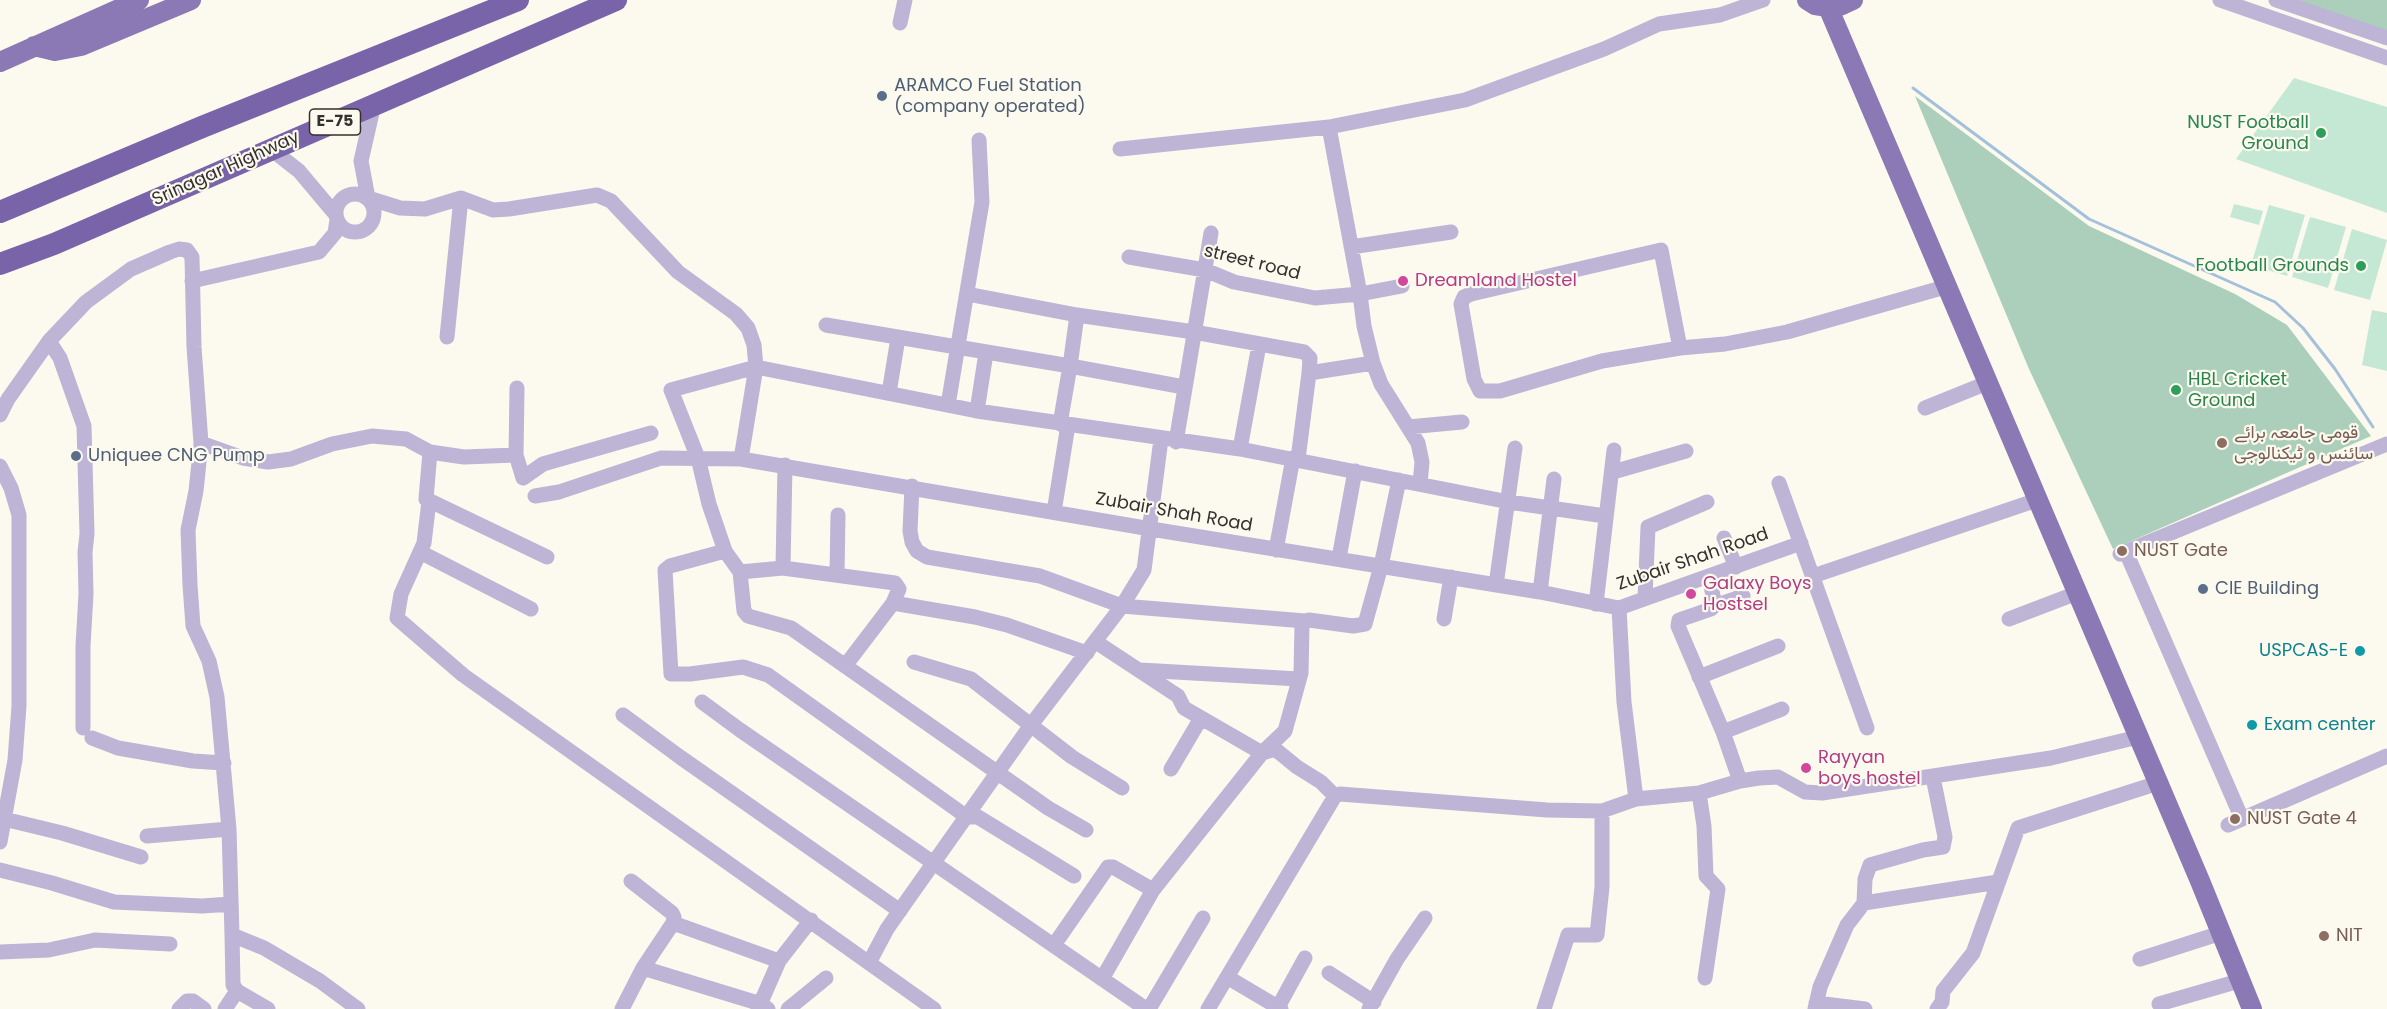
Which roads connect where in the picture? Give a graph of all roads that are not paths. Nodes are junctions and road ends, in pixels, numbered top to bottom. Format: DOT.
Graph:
graph roads {
  1 [pos="139,0"];
  2 [pos="191,0"];
  3 [pos="519,0"];
  4 [pos="616,0"];
  5 [pos="905,0"];
  6 [pos="1763,0"];
  7 [pos="1807,0"];
  8 [pos="1853,0"];
  9 [pos="2220,0"];
  10 [pos="2276,0"];
  11 [pos="1828,7"];
  12 [pos="900,23"];
  13 [pos="2387,38"];
  14 [pos="34,46"];
  15 [pos="2387,58"];
  16 [pos="0,62"];
  17 [pos="374,104"];
  18 [pos="1329,127"];
  19 [pos="979,140"];
  20 [pos="271,149"];
  21 [pos="1120,149"];
  22 [pos="368,198"];
  23 [pos="461,198"];
  24 [pos="0,212"];
  25 [pos="336,218"];
  26 [pos="1451,232"];
  27 [pos="1211,233"];
  28 [pos="54,244"];
  29 [pos="1351,247"];
  30 [pos="1129,257"];
  31 [pos="0,264"];
  32 [pos="1205,270"];
  33 [pos="0,279"];
  34 [pos="192,281"];
  35 [pos="1402,286"];
  36 [pos="1945,287"];
  37 [pos="967,294"];
  38 [pos="1360,294"];
  39 [pos="1077,315"];
  40 [pos="826,325"];
  41 [pos="1194,332"];
  42 [pos="447,337"];
  43 [pos="898,338"];
  44 [pos="49,341"];
  45 [pos="1259,345"];
  46 [pos="958,348"];
  47 [pos="1680,348"];
  48 [pos="986,353"];
  49 [pos="1373,363"];
  50 [pos="1070,366"];
  51 [pos="756,367"];
  52 [pos="1309,373"];
  53 [pos="1987,383"];
  54 [pos="1185,387"];
  55 [pos="517,388"];
  56 [pos="889,393"];
  57 [pos="948,405"];
  58 [pos="1925,408"];
  59 [pos="977,411"];
  60 [pos="0,415"];
  61 [pos="1462,422"];
  62 [pos="1064,425"];
  63 [pos="1408,426"];
  64 [pos="651,433"];
  65 [pos="1169,440"];
  66 [pos="201,443"];
  67 [pos="2387,444"];
  68 [pos="1515,448"];
  69 [pos="1240,449"];
  70 [pos="1614,450"];
  71 [pos="1686,451"];
  72 [pos="430,452"];
  73 [pos="516,455"];
  74 [pos="699,458"];
  75 [pos="1295,458"];
  76 [pos="741,459"];
  77 [pos="785,465"];
  78 [pos="0,466"];
  79 [pos="1355,471"];
  80 [pos="1613,472"];
  81 [pos="1554,479"];
  82 [pos="1398,480"];
  83 [pos="1779,483"];
  84 [pos="1420,484"];
  85 [pos="912,486"];
  86 [pos="535,496"];
  87 [pos="2037,500"];
  88 [pos="429,501"];
  89 [pos="1509,502"];
  90 [pos="1707,502"];
  91 [pos="1550,509"];
  92 [pos="1054,512"];
  93 [pos="838,515"];
  94 [pos="1605,516"];
  95 [pos="1151,529"];
  96 [pos="1724,538"];
  97 [pos="1801,543"];
  98 [pos="1276,550"];
  99 [pos="725,551"];
  100 [pos="420,552"];
  101 [pos="547,557"];
  102 [pos="1339,558"];
  103 [pos="1381,566"];
  104 [pos="1736,567"];
  105 [pos="783,568"];
  106 [pos="740,572"];
  107 [pos="837,574"];
  108 [pos="1813,576"];
  109 [pos="1451,577"];
  110 [pos="1708,577"];
  111 [pos="1496,585"];
  112 [pos="1540,592"];
  113 [pos="2077,593"];
  114 [pos="1743,596"];
  115 [pos="1645,598"];
  116 [pos="1715,601"];
  117 [pos="894,603"];
  118 [pos="1596,604"];
  119 [pos="1122,606"];
  120 [pos="1619,608"];
  121 [pos="531,609"];
  122 [pos="1444,619"];
  123 [pos="2009,619"];
  124 [pos="1305,621"];
  125 [pos="1778,646"];
  126 [pos="1091,647"];
  127 [pos="914,662"];
  128 [pos="845,666"];
  129 [pos="1140,670"];
  130 [pos="1699,677"];
  131 [pos="1299,679"];
  132 [pos="702,702"];
  133 [pos="1782,710"];
  134 [pos="623,715"];
  135 [pos="1201,718"];
  136 [pos="1031,725"];
  137 [pos="1867,728"];
  138 [pos="1723,732"];
  139 [pos="2139,737"];
  140 [pos="1262,753"];
  141 [pos="2387,756"];
  142 [pos="224,763"];
  143 [pos="1171,769"];
  144 [pos="999,772"];
  145 [pos="1933,777"];
  146 [pos="1740,781"];
  147 [pos="2158,783"];
  148 [pos="1122,788"];
  149 [pos="1699,793"];
  150 [pos="1335,796"];
  151 [pos="1636,799"];
  152 [pos="1602,811"];
  153 [pos="967,817"];
  154 [pos="4,819"];
  155 [pos="230,829"];
  156 [pos="1086,830"];
  157 [pos="147,836"];
  158 [pos="0,842"];
  159 [pos="141,857"];
  160 [pos="933,863"];
  161 [pos="0,870"];
  162 [pos="1074,876"];
  163 [pos="631,880"];
  164 [pos="1998,882"];
  165 [pos="1153,890"];
  166 [pos="1864,903"];
  167 [pos="231,904"];
  168 [pos="900,911"];
  169 [pos="1203,918"];
  170 [pos="1425,918"];
  171 [pos="812,920"];
  172 [pos="673,923"];
  173 [pos="2221,933"];
  174 [pos="232,935"];
  175 [pos="170,944"];
  176 [pos="1054,945"];
  177 [pos="0,952"];
  178 [pos="1305,958"];
  179 [pos="2140,959"];
  180 [pos="870,961"];
  181 [pos="779,962"];
  182 [pos="643,968"];
  183 [pos="1329,973"];
  184 [pos="1227,977"];
  185 [pos="826,978"];
  186 [pos="1705,978"];
  187 [pos="1102,979"];
  188 [pos="2239,981"];
  189 [pos="237,991"];
  190 [pos="2159,1004"];
  191 [pos="1372,1005"];
  192 [pos="1815,1006"];
  193 [pos="762,1007"];
  194 [pos="1279,1008"];
  195 [pos="179,1009"];
  196 [pos="204,1009"];
  197 [pos="225,1009"];
  198 [pos="268,1009"];
  199 [pos="358,1009"];
  200 [pos="622,1009"];
  201 [pos="788,1009"];
  202 [pos="934,1009"];
  203 [pos="1148,1009"];
  204 [pos="1208,1009"];
  205 [pos="1544,1009"];
  206 [pos="1865,1009"];
  207 [pos="1937,1009"];
  208 [pos="2252,1009"];
  1 -- 14 [label="main road"];
  2 -- 14 [label="main road"];
  3 -- 24 [label="highway, E-75"];
  4 -- 17 [label="highway, Srinagar Highway / E-75"];
  5 -- 12 [label="street"];
  6 -- 18 [label="street"];
  7 -- 11 [label="main road"];
  8 -- 11 [label="main road"];
  9 -- 15 [label="street"];
  10 -- 13 [label="street"];
  11 -- 36 [label="main road"];
  14 -- 16 [label="main road"];
  17 -- 20 [label="highway, Srinagar Highway / E-75"];
  17 -- 22 [label="street"];
  18 -- 21 [label="street"];
  18 -- 29 [label="street"];
  19 -- 37 [label="street"];
  20 -- 25 [label="street"];
  20 -- 28 [label="highway, Srinagar Highway / E-75"];
  22 -- 23 [label="street"];
  22 -- 25 [label="street"];
  22 -- 25 [label="street"];
  23 -- 42 [label="street"];
  23 -- 51 [label="street"];
  25 -- 34 [label="street"];
  26 -- 29 [label="street"];
  27 -- 32 [label="street"];
  28 -- 31 [label="highway, Srinagar Highway / E-75"];
  28 -- 33 [label="highway"];
  29 -- 38 [label="street"];
  30 -- 32 [label="street, street road"];
  32 -- 38 [label="street, street road"];
  32 -- 41 [label="street"];
  34 -- 44 [label="street"];
  34 -- 66 [label="street"];
  35 -- 38 [label="street, street road"];
  36 -- 47 [label="street"];
  36 -- 53 [label="main road"];
  37 -- 39 [label="street"];
  37 -- 46 [label="street"];
  38 -- 49 [label="street"];
  39 -- 41 [label="street"];
  39 -- 50 [label="street"];
  40 -- 43 [label="street"];
  41 -- 45 [label="street"];
  41 -- 54 [label="street"];
  43 -- 46 [label="street"];
  43 -- 56 [label="street"];
  44 -- 60 [label="street"];
  44 -- 142 [label="street"];
  45 -- 52 [label="street"];
  45 -- 69 [label="street"];
  46 -- 48 [label="street"];
  46 -- 57 [label="street"];
  47 -- 47 [label="street"];
  48 -- 50 [label="street"];
  48 -- 59 [label="street"];
  49 -- 52 [label="street"];
  49 -- 63 [label="street"];
  50 -- 54 [label="street"];
  50 -- 62 [label="street"];
  51 -- 56 [label="street"];
  51 -- 74 [label="street"];
  51 -- 76 [label="street"];
  52 -- 75 [label="street"];
  53 -- 58 [label="street"];
  53 -- 87 [label="main road"];
  54 -- 65 [label="street"];
  55 -- 73 [label="street"];
  56 -- 57 [label="street"];
  57 -- 59 [label="street"];
  59 -- 62 [label="street"];
  61 -- 63 [label="street"];
  62 -- 65 [label="street"];
  62 -- 92 [label="street"];
  63 -- 84 [label="street"];
  64 -- 73 [label="street"];
  65 -- 69 [label="street"];
  65 -- 95 [label="street"];
  66 -- 72 [label="street"];
  66 -- 142 [label="street"];
  67 -- 141 [label="street"];
  68 -- 89 [label="street"];
  69 -- 75 [label="street"];
  70 -- 80 [label="street"];
  71 -- 80 [label="street"];
  72 -- 73 [label="street"];
  72 -- 88 [label="street"];
  74 -- 76 [label="street, Zubair Shah Road"];
  74 -- 86 [label="street, Zubair Shah Road"];
  74 -- 99 [label="street"];
  75 -- 79 [label="street"];
  75 -- 98 [label="street"];
  76 -- 77 [label="street, Zubair Shah Road"];
  77 -- 85 [label="street, Zubair Shah Road"];
  77 -- 105 [label="street"];
  78 -- 154 [label="street"];
  79 -- 82 [label="street"];
  79 -- 102 [label="street"];
  80 -- 94 [label="street"];
  81 -- 91 [label="street"];
  82 -- 84 [label="street"];
  82 -- 103 [label="street"];
  83 -- 97 [label="street"];
  84 -- 89 [label="street"];
  85 -- 92 [label="street, Zubair Shah Road"];
  85 -- 119 [label="street"];
  87 -- 108 [label="street"];
  87 -- 113 [label="main road"];
  88 -- 100 [label="street"];
  88 -- 101 [label="street"];
  89 -- 91 [label="street"];
  89 -- 111 [label="street"];
  90 -- 115 [label="street"];
  91 -- 94 [label="street"];
  91 -- 112 [label="street"];
  92 -- 95 [label="street, Zubair Shah Road"];
  93 -- 107 [label="street"];
  94 -- 118 [label="street"];
  95 -- 98 [label="street, Zubair Shah Road"];
  95 -- 119 [label="street"];
  96 -- 104 [label="street"];
  97 -- 104 [label="street, Zubair Shah Road"];
  97 -- 108 [label="street"];
  98 -- 102 [label="street, Zubair Shah Road"];
  99 -- 106 [label="street"];
  99 -- 153 [label="street"];
  100 -- 121 [label="street"];
  100 -- 171 [label="street"];
  102 -- 103 [label="street, Zubair Shah Road"];
  103 -- 109 [label="street, Zubair Shah Road"];
  103 -- 124 [label="street"];
  104 -- 110 [label="street, Zubair Shah Road"];
  105 -- 106 [label="street"];
  105 -- 107 [label="street"];
  106 -- 128 [label="street"];
  107 -- 117 [label="street"];
  108 -- 137 [label="street"];
  109 -- 111 [label="street, Zubair Shah Road"];
  109 -- 122 [label="street"];
  110 -- 115 [label="street, Zubair Shah Road"];
  110 -- 116 [label="street"];
  111 -- 112 [label="street, Zubair Shah Road"];
  112 -- 118 [label="street, Zubair Shah Road"];
  113 -- 123 [label="street"];
  113 -- 139 [label="main road"];
  114 -- 116 [label="street"];
  115 -- 120 [label="street, Zubair Shah Road"];
  116 -- 130 [label="street"];
  117 -- 126 [label="street"];
  117 -- 128 [label="street"];
  118 -- 120 [label="street, Zubair Shah Road"];
  119 -- 124 [label="street"];
  119 -- 126 [label="street"];
  120 -- 151 [label="street"];
  124 -- 131 [label="street"];
  125 -- 130 [label="street"];
  126 -- 129 [label="street"];
  126 -- 136 [label="street"];
  127 -- 136 [label="street"];
  128 -- 144 [label="street"];
  129 -- 131 [label="street"];
  129 -- 135 [label="street"];
  130 -- 138 [label="street"];
  131 -- 140 [label="street"];
  132 -- 160 [label="street"];
  133 -- 138 [label="street"];
  134 -- 168 [label="street"];
  135 -- 140 [label="street"];
  135 -- 143 [label="street"];
  136 -- 144 [label="street"];
  136 -- 148 [label="street"];
  138 -- 146 [label="street"];
  139 -- 145 [label="street"];
  139 -- 147 [label="main road"];
  140 -- 150 [label="street"];
  140 -- 165 [label="street"];
  142 -- 155 [label="street"];
  144 -- 153 [label="street"];
  144 -- 156 [label="street"];
  145 -- 146 [label="street"];
  145 -- 166 [label="street"];
  146 -- 149 [label="street"];
  147 -- 164 [label="street"];
  147 -- 173 [label="main road"];
  149 -- 151 [label="street"];
  149 -- 186 [label="street"];
  150 -- 152 [label="street"];
  150 -- 184 [label="street"];
  151 -- 152 [label="street"];
  152 -- 205 [label="street"];
  153 -- 160 [label="street"];
  153 -- 162 [label="street"];
  154 -- 158 [label="street"];
  154 -- 159 [label="street"];
  155 -- 157 [label="street"];
  155 -- 167 [label="street"];
  160 -- 168 [label="street"];
  160 -- 176 [label="street"];
  161 -- 167 [label="street"];
  163 -- 172 [label="street"];
  164 -- 166 [label="street"];
  164 -- 207 [label="street"];
  165 -- 176 [label="street"];
  165 -- 187 [label="street"];
  166 -- 192 [label="street"];
  167 -- 174 [label="street"];
  168 -- 180 [label="street"];
  169 -- 203 [label="street"];
  170 -- 191 [label="street"];
  171 -- 180 [label="street"];
  171 -- 181 [label="street"];
  172 -- 181 [label="street"];
  172 -- 182 [label="street"];
  173 -- 179 [label="street"];
  173 -- 188 [label="main road"];
  174 -- 189 [label="street"];
  174 -- 199 [label="street"];
  175 -- 177 [label="street"];
  176 -- 187 [label="street"];
  178 -- 194 [label="street"];
  180 -- 202 [label="street"];
  181 -- 193 [label="street"];
  182 -- 193 [label="street"];
  182 -- 200 [label="street"];
  183 -- 191 [label="street"];
  184 -- 194 [label="street"];
  184 -- 204 [label="street"];
  185 -- 201 [label="street"];
  187 -- 203 [label="street"];
  188 -- 190 [label="street"];
  188 -- 208 [label="main road"];
  189 -- 197 [label="street"];
  189 -- 198 [label="street"];
  192 -- 206 [label="street"];
  195 -- 196 [label="street"];
}
